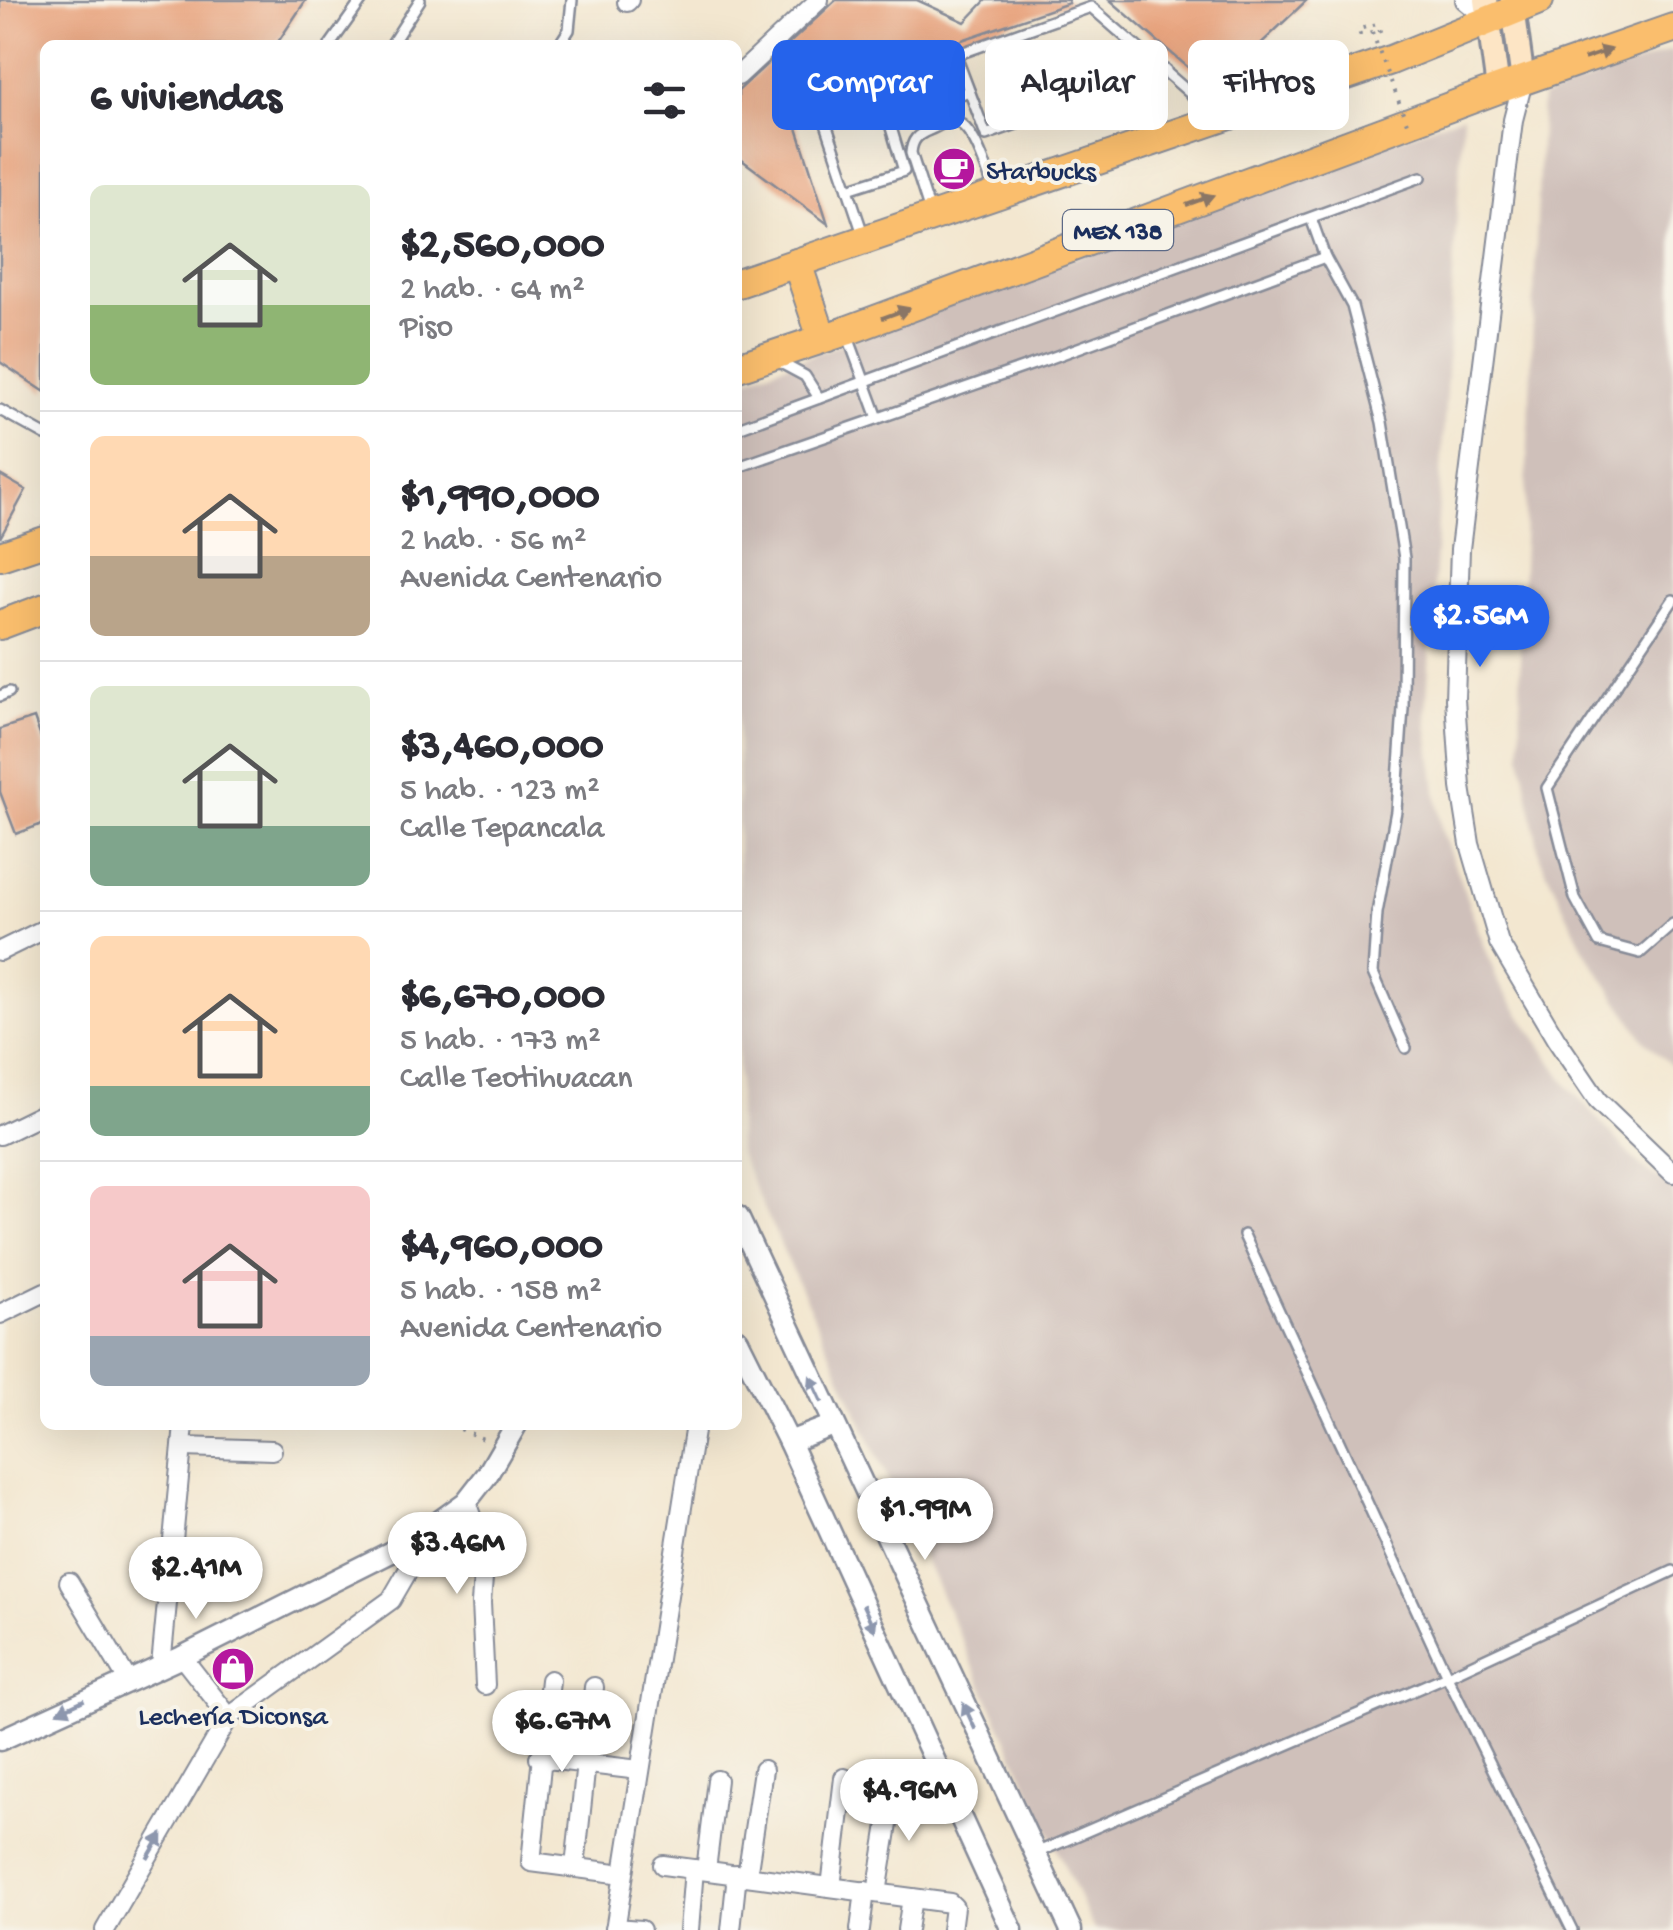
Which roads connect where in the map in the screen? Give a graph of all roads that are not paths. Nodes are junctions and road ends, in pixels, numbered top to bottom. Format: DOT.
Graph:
graph roads {
  1 [pos="362,0"];
  2 [pos="420,0"];
  3 [pos="572,0"];
  4 [pos="818,0"];
  5 [pos="1465,0"];
  6 [pos="1507,6"];
  7 [pos="1673,28"];
  8 [pos="334,40"];
  9 [pos="394,40"];
  10 [pos="562,40"];
  11 [pos="1000,40"];
  12 [pos="1130,40"];
  13 [pos="742,72"];
  14 [pos="1168,72"];
  15 [pos="1349,74"];
  16 [pos="965,81"];
  17 [pos="1510,85"];
  18 [pos="1188,90"];
  19 [pos="969,92"];
  20 [pos="1512,120"];
  21 [pos="1188,129"];
  22 [pos="828,130"];
  23 [pos="1000,130"];
  24 [pos="1421,177"];
  25 [pos="848,189"];
  26 [pos="996,195"];
  27 [pos="932,216"];
  28 [pos="1311,218"];
  29 [pos="865,239"];
  30 [pos="1325,257"];
  31 [pos="798,263"];
  32 [pos="742,283"];
  33 [pos="834,335"];
  34 [pos="770,357"];
  35 [pos="742,366"];
  36 [pos="863,382"];
  37 [pos="819,398"];
  38 [pos="0,410"];
  39 [pos="878,418"];
  40 [pos="742,427"];
  41 [pos="40,431"];
  42 [pos="742,465"];
  43 [pos="40,543"];
  44 [pos="0,556"];
  45 [pos="1673,600"];
  46 [pos="40,610"];
  47 [pos="0,625"];
  48 [pos="1673,924"];
  49 [pos="40,931"];
  50 [pos="0,951"];
  51 [pos="1406,1048"];
  52 [pos="40,1116"];
  53 [pos="0,1136"];
  54 [pos="1673,1173"];
  55 [pos="742,1226"];
  56 [pos="1244,1235"];
  57 [pos="40,1294"];
  58 [pos="0,1314"];
  59 [pos="746,1377"];
  60 [pos="833,1425"];
  61 [pos="184,1430"];
  62 [pos="513,1430"];
  63 [pos="694,1430"];
  64 [pos="789,1442"];
  65 [pos="184,1447"];
  66 [pos="272,1450"];
  67 [pos="466,1502"];
  68 [pos="411,1542"];
  69 [pos="1673,1571"];
  70 [pos="70,1582"];
  71 [pos="182,1657"];
  72 [pos="161,1666"];
  73 [pos="1448,1676"];
  74 [pos="128,1679"];
  75 [pos="550,1680"];
  76 [pos="486,1685"];
  77 [pos="594,1687"];
  78 [pos="229,1716"];
  79 [pos="0,1740"];
  80 [pos="539,1758"];
  81 [pos="588,1763"];
  82 [pos="639,1770"];
  83 [pos="763,1770"];
  84 [pos="844,1778"];
  85 [pos="717,1780"];
  86 [pos="894,1787"];
  87 [pos="1034,1854"];
  88 [pos="664,1864"];
  89 [pos="575,1867"];
  90 [pos="700,1870"];
  91 [pos="623,1874"];
  92 [pos="742,1875"];
  93 [pos="831,1887"];
  94 [pos="871,1892"];
  95 [pos="912,1898"];
  96 [pos="615,1929"];
  97 [pos="105,1930"];
  98 [pos="641,1930"];
  99 [pos="689,1930"];
  100 [pos="730,1930"];
  101 [pos="860,1930"];
  102 [pos="907,1930"];
  103 [pos="951,1930"];
  104 [pos="1012,1930"];
  105 [pos="1071,1930"];
  106 [pos="1572,1930"];
  1 -- 8 [label="lane"];
  2 -- 9 [label="lane"];
  3 -- 10 [label="lane"];
  4 -- 13 [label="street"];
  5 -- 6 [label="street"];
  6 -- 15 [label="main road, MEX 138"];
  6 -- 17 [label="main road"];
  17 -- 7 [label="main road, MEX 138, one-way"];
  11 -- 12 [label="lane"];
  14 -- 18 [label="lane"];
  16 -- 19 [label="lane"];
  17 -- 20 [label="street"];
  17 -- 20 [label="street"];
  33 -- 17 [label="main road, MEX 138, one-way"];
  19 -- 23 [label="lane"];
  19 -- 25 [label="lane"];
  20 -- 54 [label="street"];
  21 -- 26 [label="main road, MEX 138"];
  22 -- 25 [label="lane"];
  24 -- 28 [label="lane"];
  25 -- 29 [label="lane"];
  26 -- 27 [label="main road, MEX 138"];
  26 -- 27 [label="lane"];
  27 -- 29 [label="main road, MEX 138"];
  28 -- 30 [label="lane"];
  28 -- 36 [label="lane"];
  29 -- 31 [label="main road, MEX 138"];
  30 -- 39 [label="lane"];
  30 -- 51 [label="lane"];
  31 -- 32 [label="main road, MEX 138"];
  31 -- 33 [label="main road"];
  33 -- 34 [label="main road, MEX 138"];
  33 -- 36 [label="lane"];
  34 -- 35 [label="main road, MEX 138"];
  34 -- 37 [label="lane"];
  36 -- 37 [label="lane"];
  36 -- 39 [label="lane"];
  37 -- 40 [label="lane"];
  38 -- 41 [label="lane"];
  39 -- 42 [label="lane"];
  43 -- 44 [label="main road"];
  45 -- 48 [label="lane"];
  46 -- 47 [label="main road"];
  49 -- 50 [label="street"];
  52 -- 53 [label="street"];
  60 -- 55 [label="street, one-way"];
  56 -- 73 [label="lane"];
  57 -- 58 [label="street"];
  59 -- 64 [label="street"];
  60 -- 64 [label="street"];
  87 -- 60 [label="street, one-way"];
  61 -- 65 [label="street"];
  62 -- 67 [label="street"];
  63 -- 82 [label="street"];
  64 -- 104 [label="street, one-way"];
  65 -- 66 [label="street"];
  65 -- 72 [label="street"];
  67 -- 68 [label="street"];
  67 -- 76 [label="street"];
  68 -- 71 [label="street"];
  68 -- 78 [label="street"];
  69 -- 73 [label="lane"];
  70 -- 74 [label="street"];
  71 -- 72 [label="street"];
  71 -- 78 [label="street"];
  72 -- 74 [label="street"];
  73 -- 87 [label="lane"];
  73 -- 106 [label="lane"];
  74 -- 79 [label="street, one-way"];
  75 -- 80 [label="street"];
  77 -- 81 [label="street"];
  97 -- 78 [label="street, one-way"];
  80 -- 81 [label="street"];
  80 -- 89 [label="street"];
  81 -- 82 [label="street"];
  81 -- 89 [label="street"];
  82 -- 91 [label="street"];
  83 -- 92 [label="street"];
  84 -- 93 [label="street"];
  85 -- 90 [label="street"];
  86 -- 94 [label="street"];
  87 -- 105 [label="street"];
  88 -- 90 [label="street"];
  89 -- 91 [label="street"];
  90 -- 92 [label="street"];
  90 -- 99 [label="street"];
  91 -- 96 [label="street"];
  92 -- 93 [label="street"];
  92 -- 100 [label="street"];
  93 -- 94 [label="street"];
  94 -- 95 [label="street"];
  94 -- 101 [label="street"];
  95 -- 102 [label="street"];
  95 -- 103 [label="street"];
  96 -- 98 [label="street"];
}
